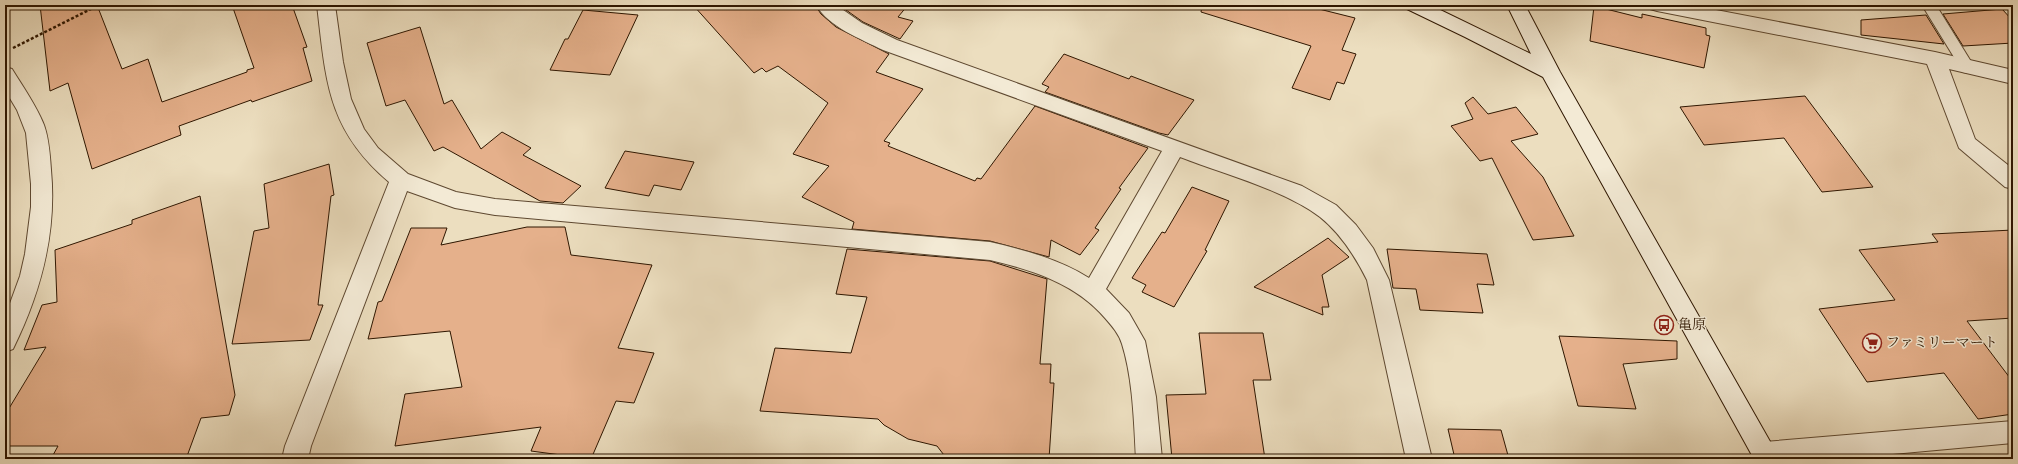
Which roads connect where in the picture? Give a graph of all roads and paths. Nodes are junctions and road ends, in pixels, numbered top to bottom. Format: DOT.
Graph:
graph roads {
  1 [pos="99,5"];
  2 [pos="326,5"];
  3 [pos="825,5"];
  4 [pos="1414,5"];
  5 [pos="1516,5"];
  6 [pos="1657,5"];
  7 [pos="1929,5"];
  8 [pos="12,48"];
  9 [pos="1935,59"];
  10 [pos="1968,68"];
  11 [pos="1550,72"];
  12 [pos="5,74"];
  13 [pos="2013,77"];
  14 [pos="1175,147"];
  15 [pos="400,180"];
  16 [pos="2013,181"];
  17 [pos="1093,291"];
  18 [pos="5,342"];
  19 [pos="2013,432"];
  20 [pos="1765,457"];
  21 [pos="295,459"];
  22 [pos="1149,459"];
  23 [pos="1419,459"];
  1 -- 8 [label="path"];
  2 -- 15 [label="street"];
  3 -- 14 [label="street"];
  4 -- 11 [label="street"];
  5 -- 11 [label="street"];
  6 -- 9 [label="street"];
  7 -- 10 [label="lane"];
  9 -- 10 [label="street"];
  9 -- 16 [label="street"];
  10 -- 13 [label="street"];
  11 -- 20 [label="street"];
  12 -- 18 [label="street"];
  14 -- 17 [label="street"];
  14 -- 23 [label="street"];
  15 -- 17 [label="street"];
  15 -- 21 [label="street"];
  17 -- 22 [label="street"];
  19 -- 20 [label="street"];
}
